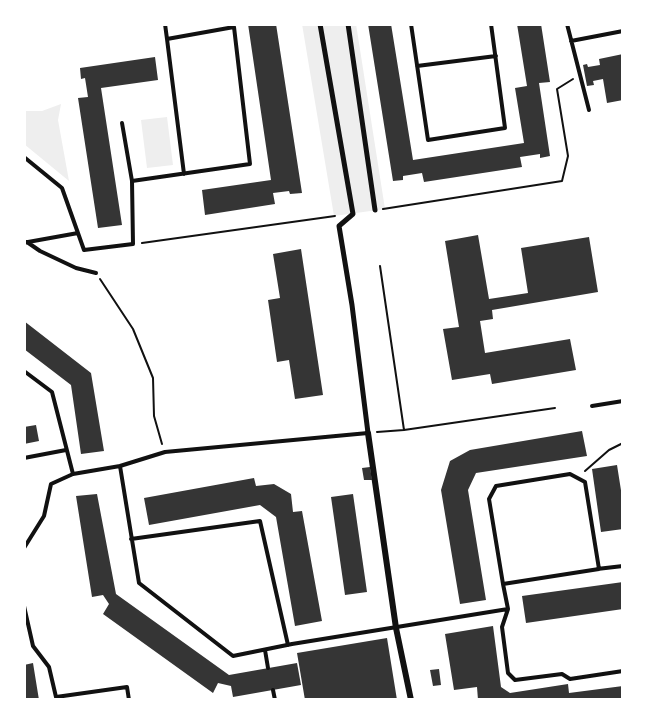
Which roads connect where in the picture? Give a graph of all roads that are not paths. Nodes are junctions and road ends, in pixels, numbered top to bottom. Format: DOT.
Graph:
graph roads {
  1 [pos="165,24"];
  2 [pos="320,24"];
  3 [pos="348,24"];
  4 [pos="411,24"];
  5 [pos="491,24"];
  6 [pos="567,24"];
  7 [pos="623,32"];
  8 [pos="167,39"];
  9 [pos="571,41"];
  10 [pos="496,56"];
  11 [pos="417,66"];
  12 [pos="589,110"];
  13 [pos="122,123"];
  14 [pos="24,157"];
  15 [pos="184,174"];
  16 [pos="132,181"];
  17 [pos="375,210"];
  18 [pos="78,233"];
  19 [pos="26,242"];
  20 [pos="96,273"];
  21 [pos="24,371"];
  22 [pos="623,401"];
  23 [pos="592,406"];
  24 [pos="368,433"];
  25 [pos="66,450"];
  26 [pos="24,458"];
  27 [pos="120,466"];
  28 [pos="73,474"];
  29 [pos="131,539"];
  30 [pos="24,548"];
  31 [pos="623,566"];
  32 [pos="597,569"];
  33 [pos="503,584"];
  34 [pos="24,606"];
  35 [pos="507,609"];
  36 [pos="396,628"];
  37 [pos="288,645"];
  38 [pos="265,650"];
  39 [pos="268,668"];
  40 [pos="623,671"];
  41 [pos="273,690"];
  42 [pos="129,700"];
  43 [pos="275,700"];
  44 [pos="411,700"];
  1 -- 8 [label="lane"];
  2 -- 24 [label="street"];
  3 -- 17 [label="street"];
  4 -- 11 [label="lane"];
  5 -- 10 [label="lane"];
  6 -- 9 [label="lane"];
  7 -- 9 [label="lane"];
  8 -- 15 [label="lane"];
  8 -- 15 [label="lane"];
  9 -- 12 [label="lane"];
  10 -- 11 [label="lane"];
  10 -- 11 [label="lane"];
  13 -- 16 [label="lane"];
  14 -- 18 [label="lane"];
  15 -- 16 [label="lane"];
  16 -- 18 [label="lane"];
  18 -- 19 [label="lane"];
  19 -- 20 [label="lane"];
  21 -- 25 [label="lane"];
  22 -- 23 [label="lane"];
  24 -- 27 [label="lane"];
  24 -- 36 [label="street"];
  25 -- 26 [label="lane"];
  25 -- 28 [label="lane"];
  27 -- 28 [label="lane"];
  27 -- 29 [label="lane"];
  28 -- 30 [label="lane"];
  29 -- 37 [label="lane"];
  29 -- 38 [label="lane"];
  31 -- 32 [label="lane"];
  32 -- 33 [label="lane"];
  32 -- 33 [label="lane"];
  33 -- 35 [label="lane"];
  34 -- 42 [label="lane"];
  35 -- 36 [label="lane"];
  35 -- 40 [label="lane"];
  36 -- 37 [label="lane"];
  36 -- 44 [label="street"];
  37 -- 38 [label="lane"];
  38 -- 39 [label="lane"];
  41 -- 43 [label="lane"];
}
